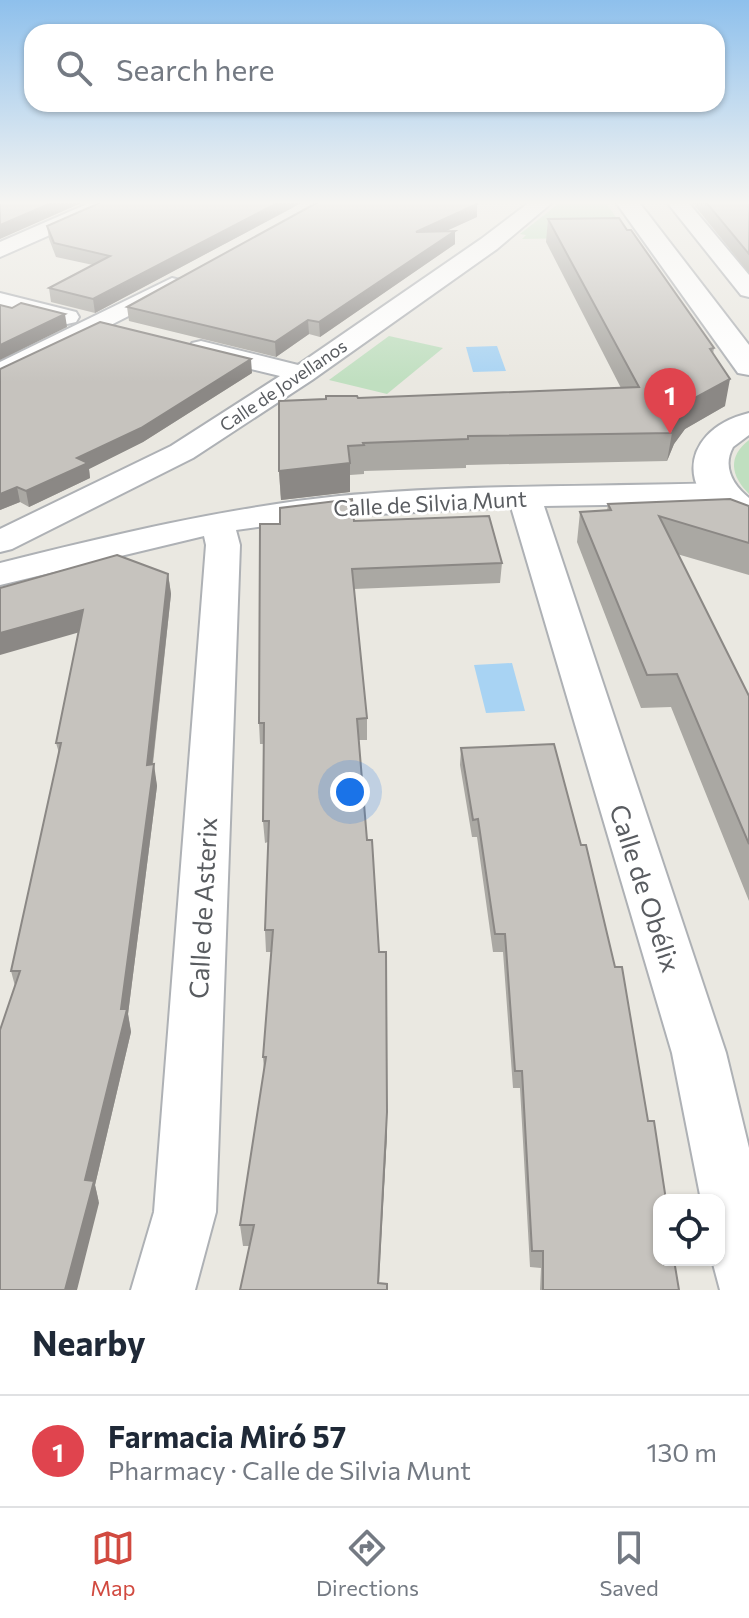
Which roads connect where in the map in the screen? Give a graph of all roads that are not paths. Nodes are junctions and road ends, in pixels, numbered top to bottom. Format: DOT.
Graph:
graph roads {
  1 [pos="464,261"];
  2 [pos="671,261"];
  3 [pos="697,261"];
  4 [pos="725,261"];
  5 [pos="189,275"];
  6 [pos="749,290"];
  7 [pos="0,300"];
  8 [pos="98,324"];
  9 [pos="749,329"];
  10 [pos="137,334"];
  11 [pos="180,344"];
  12 [pos="749,366"];
  13 [pos="0,373"];
  14 [pos="302,374"];
  15 [pos="749,423"];
  16 [pos="526,497"];
  17 [pos="736,504"];
  18 [pos="218,524"];
  19 [pos="6,557"];
  20 [pos="749,1283"];
  21 [pos="163,1290"];
  1 -- 14 [label="street, Calle de Jovellanos"];
  2 -- 12 [label="street"];
  3 -- 9 [label="street"];
  4 -- 6 [label="street"];
  5 -- 8 [label="street"];
  7 -- 8 [label="street"];
  8 -- 10 [label="street"];
  8 -- 13 [label="street"];
  11 -- 14 [label="street"];
  14 -- 19 [label="street, Calle de Jovellanos"];
  15 -- 17 [label="street"];
  16 -- 17 [label="street, Calle de Silvia Munt"];
  16 -- 18 [label="street, Calle de Silvia Munt"];
  16 -- 20 [label="street, Calle de Obélix"];
  18 -- 19 [label="street, Calle de Silvia Munt"];
  18 -- 21 [label="street, Calle de Asterix"];
}
